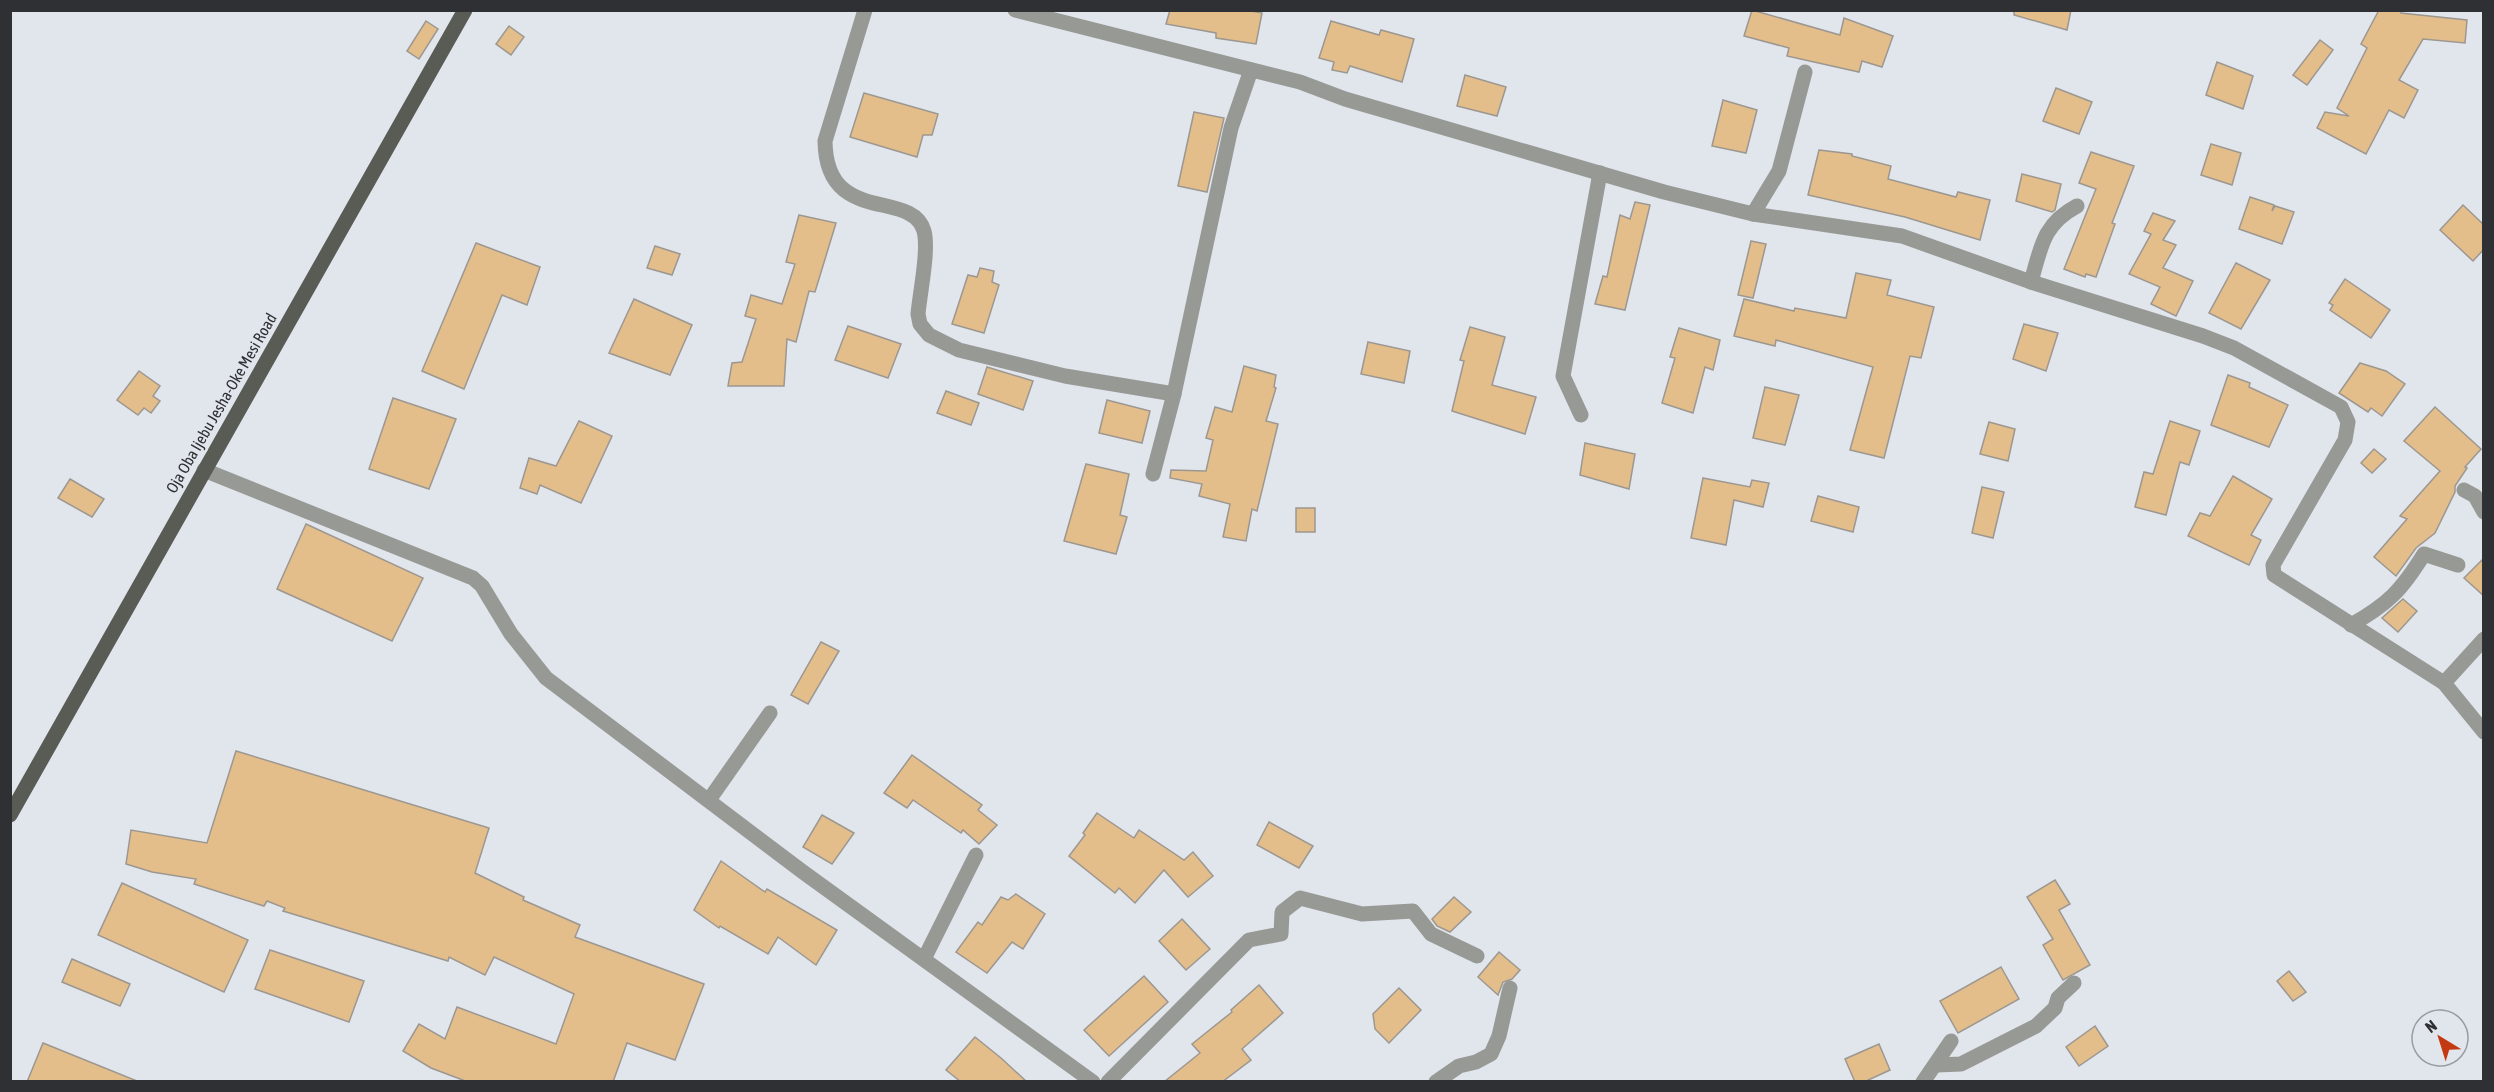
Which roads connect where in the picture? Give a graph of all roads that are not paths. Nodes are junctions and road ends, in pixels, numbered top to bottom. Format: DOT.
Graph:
graph roads {
  1 [pos="465,10"];
  2 [pos="865,10"];
  3 [pos="1015,10"];
  4 [pos="1251,70"];
  5 [pos="1805,72"];
  6 [pos="1600,174"];
  7 [pos="2077,206"];
  8 [pos="1753,214"];
  9 [pos="2031,282"];
  10 [pos="1174,394"];
  11 [pos="1581,415"];
  12 [pos="204,470"];
  13 [pos="1153,474"];
  14 [pos="2464,490"];
  15 [pos="2484,512"];
  16 [pos="2458,565"];
  17 [pos="2351,625"];
  18 [pos="2484,639"];
  19 [pos="2444,682"];
  20 [pos="770,713"];
  21 [pos="2484,732"];
  22 [pos="709,800"];
  23 [pos="10,814"];
  24 [pos="976,855"];
  25 [pos="1477,956"];
  26 [pos="924,959"];
  27 [pos="2074,982"];
  28 [pos="1510,988"];
  29 [pos="1951,1041"];
  30 [pos="1937,1065"];
  31 [pos="1093,1082"];
  32 [pos="1108,1082"];
  33 [pos="1436,1082"];
  34 [pos="1923,1082"];
  1 -- 12 [label="main road, Oja Oba Ijebu Jesha-Oke Mesi Road"];
  2 -- 10 [label="street"];
  3 -- 4 [label="street"];
  4 -- 6 [label="street"];
  4 -- 10 [label="street"];
  5 -- 8 [label="street"];
  6 -- 8 [label="street"];
  6 -- 11 [label="street"];
  7 -- 9 [label="street"];
  8 -- 9 [label="street"];
  9 -- 17 [label="street"];
  10 -- 13 [label="street"];
  12 -- 22 [label="street"];
  12 -- 23 [label="main road, Oja Oba Ijebu Jesha-Oke Mesi Road"];
  14 -- 15 [label="street"];
  16 -- 17 [label="street"];
  17 -- 19 [label="street"];
  18 -- 19 [label="street"];
  19 -- 21 [label="street"];
  20 -- 22 [label="street"];
  22 -- 26 [label="street"];
  24 -- 26 [label="street"];
  25 -- 32 [label="street"];
  26 -- 31 [label="street"];
  27 -- 30 [label="street"];
  28 -- 33 [label="street"];
  29 -- 30 [label="street"];
  30 -- 34 [label="street"];
}
